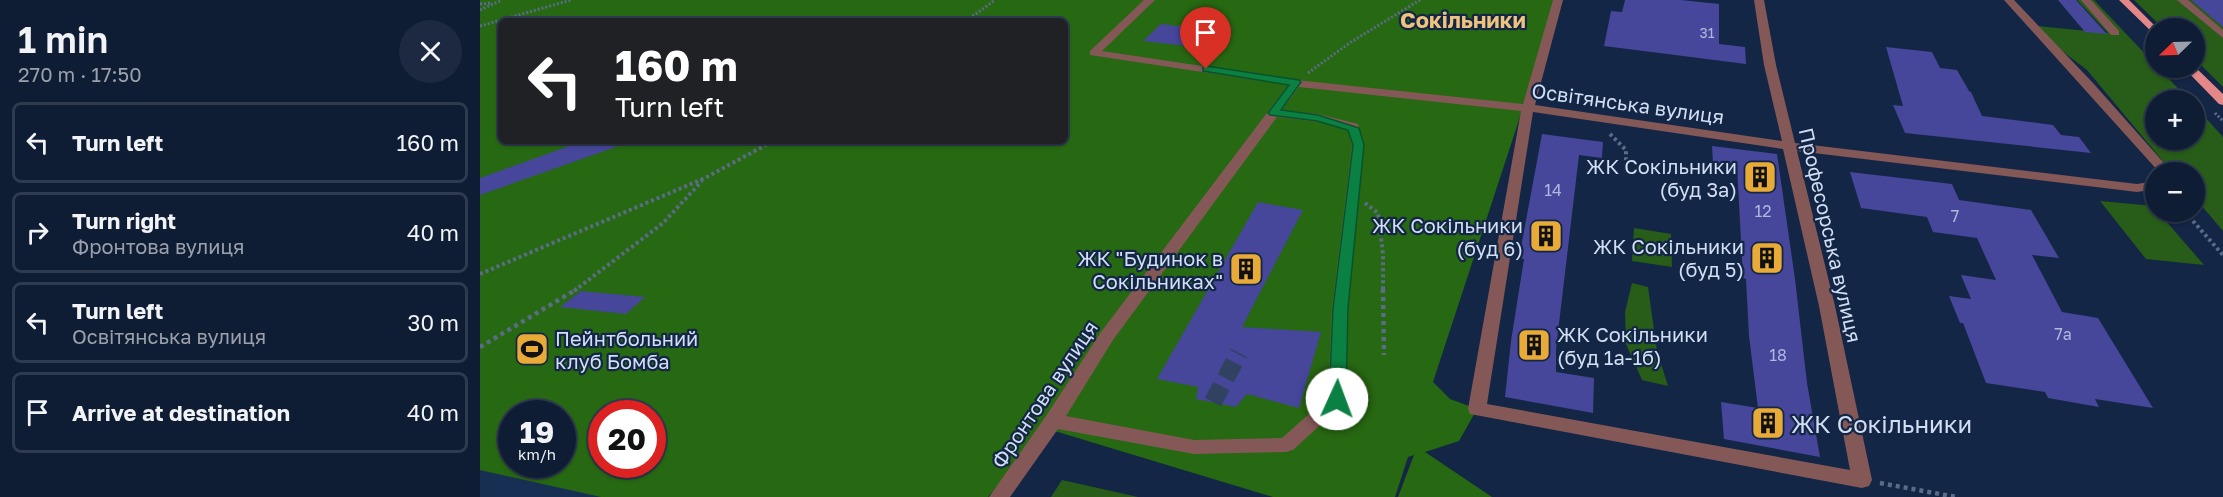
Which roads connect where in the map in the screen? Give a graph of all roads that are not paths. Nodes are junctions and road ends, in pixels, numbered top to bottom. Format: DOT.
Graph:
graph roads {
  1 [pos="1150,0"];
  2 [pos="1558,0"];
  3 [pos="1759,0"];
  4 [pos="2009,0"];
  5 [pos="2086,0"];
  6 [pos="2124,0"];
  7 [pos="2182,0"];
  8 [pos="2145,22"];
  9 [pos="2115,33"];
  10 [pos="2223,35"];
  11 [pos="2200,78"];
  12 [pos="1296,82"];
  13 [pos="2223,101"];
  14 [pos="1528,108"];
  15 [pos="1274,113"];
  16 [pos="1790,146"];
  17 [pos="2157,162"];
  18 [pos="2145,187"];
  19 [pos="1053,422"];
  20 [pos="999,497"];
  1 -- 12 [label="street, Освітянська вулиця"];
  2 -- 14 [label="street"];
  3 -- 16 [label="street, Професорська вулиця"];
  4 -- 17 [label="street"];
  5 -- 9 [label="street"];
  6 -- 8 [label="main road"];
  7 -- 10 [label="street"];
  11 -- 13 [label="main road"];
  12 -- 14 [label="street, Освітянська вулиця"];
  12 -- 15 [label="street, Фронтова вулиця"];
  14 -- 16 [label="street, Освітянська вулиця"];
  14 -- 16 [label="street, Професорська вулиця"];
  15 -- 19 [label="street, Фронтова вулиця"];
  15 -- 19 [label="street"];
  16 -- 18 [label="street, Освітянська вулиця"];
  19 -- 20 [label="street, Фронтова вулиця"];
}
